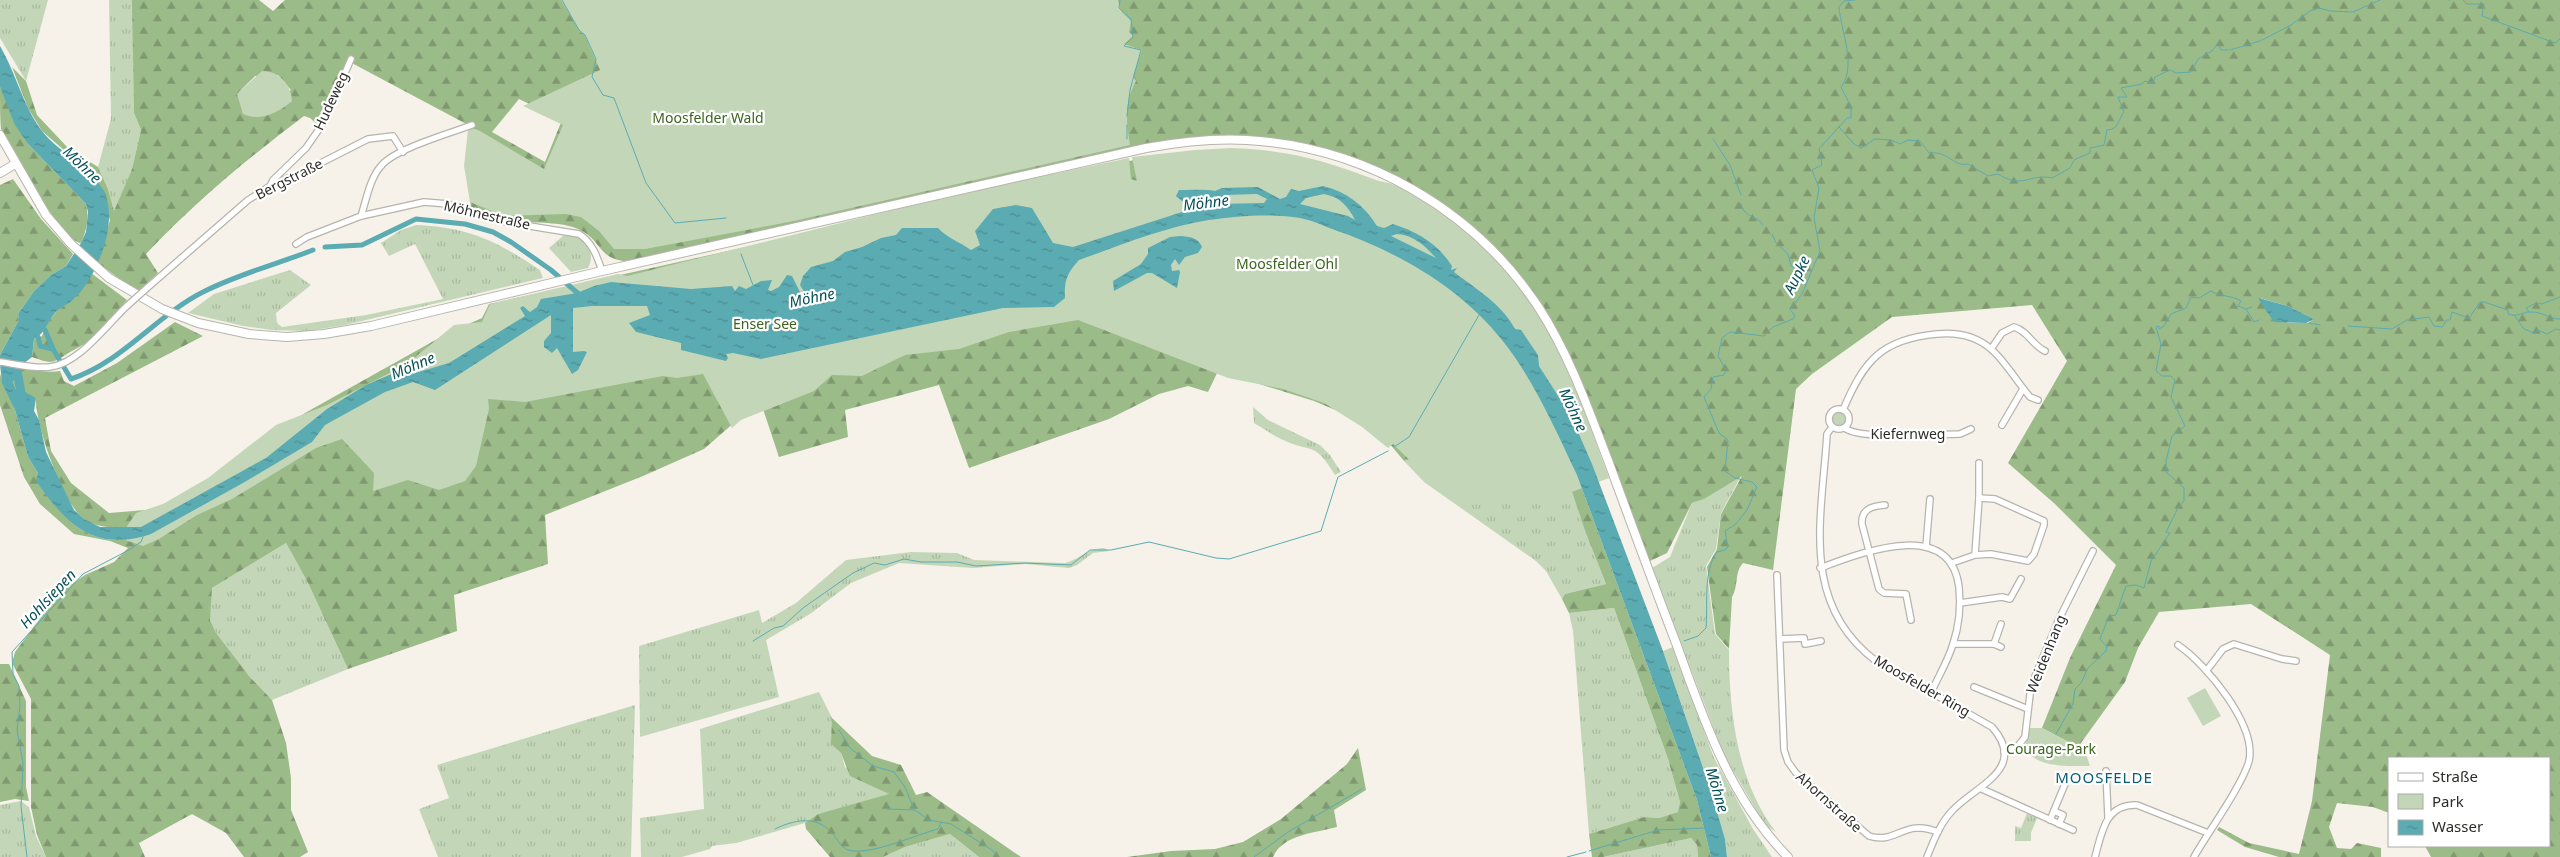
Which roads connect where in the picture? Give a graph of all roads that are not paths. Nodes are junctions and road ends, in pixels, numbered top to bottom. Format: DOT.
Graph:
graph roads {
  1 [pos="351,59"];
  2 [pos="472,125"];
  3 [pos="0,135"];
  4 [pos="403,152"];
  5 [pos="15,164"];
  6 [pos="0,173"];
  7 [pos="270,186"];
  8 [pos="362,216"];
  9 [pos="296,244"];
  10 [pos="602,271"];
  11 [pos="1991,349"];
  12 [pos="2045,351"];
  13 [pos="0,362"];
  14 [pos="2023,389"];
  15 [pos="2038,400"];
  16 [pos="1843,410"];
  17 [pos="2002,425"];
  18 [pos="1832,427"];
  19 [pos="1845,428"];
  20 [pos="1971,429"];
  21 [pos="1979,463"];
  22 [pos="1979,498"];
  23 [pos="1930,499"];
  24 [pos="1885,505"];
  25 [pos="1926,547"];
  26 [pos="2093,551"];
  27 [pos="1870,552"];
  28 [pos="1975,555"];
  29 [pos="1952,564"];
  30 [pos="1820,568"];
  31 [pos="1777,575"];
  32 [pos="2021,579"];
  33 [pos="1960,603"];
  34 [pos="1911,620"];
  35 [pos="2001,624"];
  36 [pos="1780,639"];
  37 [pos="1821,641"];
  38 [pos="1954,644"];
  39 [pos="1994,644"];
  40 [pos="2178,644"];
  41 [pos="2001,647"];
  42 [pos="2296,661"];
  43 [pos="2207,670"];
  44 [pos="1974,688"];
  45 [pos="1931,693"];
  46 [pos="2028,709"];
  47 [pos="2004,752"];
  48 [pos="2106,771"];
  49 [pos="2065,784"];
  50 [pos="1982,788"];
  51 [pos="2054,811"];
  52 [pos="2108,817"];
  53 [pos="2050,820"];
  54 [pos="2059,824"];
  55 [pos="2073,830"];
  56 [pos="1938,832"];
  57 [pos="2208,833"];
  58 [pos="1788,857"];
  59 [pos="1928,857"];
  60 [pos="2095,857"];
  61 [pos="2194,857"];
  1 -- 7 [label="street, Hudeweg"];
  2 -- 4 [label="street"];
  3 -- 5 [label="main road"];
  4 -- 7 [label="street, Bergstraße"];
  4 -- 8 [label="street"];
  5 -- 6 [label="main road"];
  5 -- 10 [label="main road"];
  7 -- 13 [label="street, Bergstraße, bridge"];
  8 -- 9 [label="street, Möhnestraße"];
  8 -- 10 [label="street, Möhnestraße"];
  10 -- 58 [label="main road"];
  11 -- 12 [label="street"];
  11 -- 14 [label="street"];
  11 -- 16 [label="street"];
  14 -- 15 [label="street"];
  14 -- 17 [label="street"];
  16 -- 18 [label="street, Moosfelder Ring"];
  16 -- 19 [label="street"];
  18 -- 19 [label="street"];
  18 -- 30 [label="street, Moosfelder Ring"];
  19 -- 20 [label="street, Kiefernweg"];
  21 -- 22 [label="street"];
  22 -- 28 [label="street"];
  22 -- 28 [label="street"];
  23 -- 25 [label="street"];
  24 -- 27 [label="street"];
  25 -- 27 [label="street"];
  25 -- 29 [label="street"];
  26 -- 46 [label="street, Weidenhang"];
  27 -- 30 [label="street"];
  27 -- 34 [label="street"];
  28 -- 29 [label="street"];
  29 -- 33 [label="street"];
  30 -- 45 [label="street, Moosfelder Ring"];
  31 -- 36 [label="street, Ahornstraße"];
  32 -- 33 [label="street"];
  33 -- 38 [label="street"];
  35 -- 39 [label="street"];
  36 -- 37 [label="street"];
  36 -- 56 [label="street, Ahornstraße"];
  38 -- 39 [label="street"];
  38 -- 45 [label="street"];
  39 -- 41 [label="street"];
  40 -- 43 [label="street"];
  42 -- 43 [label="street"];
  43 -- 57 [label="street"];
  44 -- 46 [label="street"];
  45 -- 47 [label="street, Moosfelder Ring"];
  46 -- 47 [label="street, Weidenhang"];
  47 -- 50 [label="street"];
  48 -- 52 [label="street"];
  49 -- 51 [label="street"];
  50 -- 53 [label="street"];
  50 -- 56 [label="street"];
  51 -- 53 [label="street"];
  51 -- 54 [label="street"];
  52 -- 57 [label="street"];
  52 -- 60 [label="street"];
  53 -- 54 [label="street"];
  54 -- 55 [label="street"];
  56 -- 59 [label="street"];
  57 -- 61 [label="street"];
}
